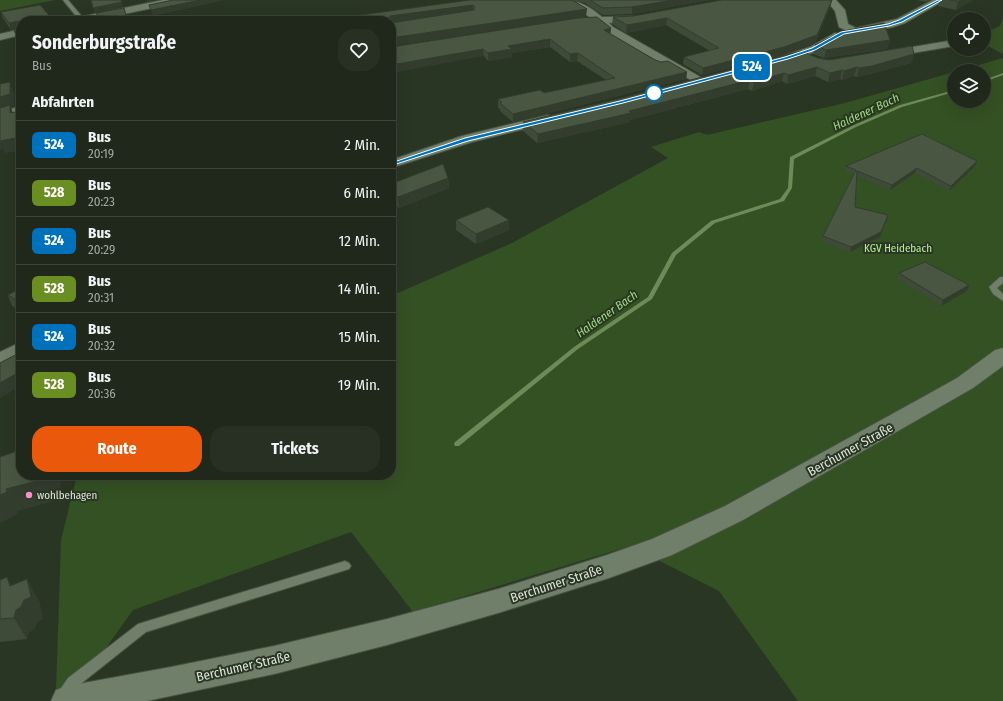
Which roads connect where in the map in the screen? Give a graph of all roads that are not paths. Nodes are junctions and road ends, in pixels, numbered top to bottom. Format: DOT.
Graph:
graph roads {
  1 [pos="64,0"];
  2 [pos="177,0"];
  3 [pos="568,0"];
  4 [pos="831,0"];
  5 [pos="940,0"];
  6 [pos="76,16"];
  7 [pos="99,16"];
  8 [pos="647,16"];
  9 [pos="599,20"];
  10 [pos="562,24"];
  11 [pos="854,31"];
  12 [pos="16,33"];
  13 [pos="0,37"];
  14 [pos="947,44"];
  15 [pos="799,54"];
  16 [pos="882,55"];
  17 [pos="815,61"];
  18 [pos="772,62"];
  19 [pos="714,77"];
  20 [pos="700,81"];
  21 [pos="685,85"];
  22 [pos="16,111"];
  23 [pos="0,116"];
  24 [pos="560,116"];
  25 [pos="396,162"];
  26 [pos="1003,279"];
  27 [pos="1003,298"];
  28 [pos="16,351"];
  29 [pos="1003,356"];
  30 [pos="0,360"];
  31 [pos="345,566"];
  32 [pos="59,701"];
  33 [pos="67,701"];
  1 -- 6 [label="lane"];
  2 -- 7 [label="street"];
  3 -- 9 [label="street"];
  4 -- 11 [label="street"];
  5 -- 11 [label="street"];
  8 -- 9 [label="street"];
  9 -- 10 [label="street"];
  9 -- 20 [label="street"];
  11 -- 15 [label="street"];
  12 -- 13 [label="street"];
  14 -- 16 [label="street"];
  15 -- 17 [label="street"];
  15 -- 18 [label="street"];
  19 -- 20 [label="street"];
  20 -- 21 [label="street"];
  22 -- 23 [label="street"];
  24 -- 25 [label="street"];
  26 -- 27 [label="lane"];
  28 -- 30 [label="street"];
  29 -- 33 [label="main road, Berchumer Straße"];
  31 -- 32 [label="lane"];
}
